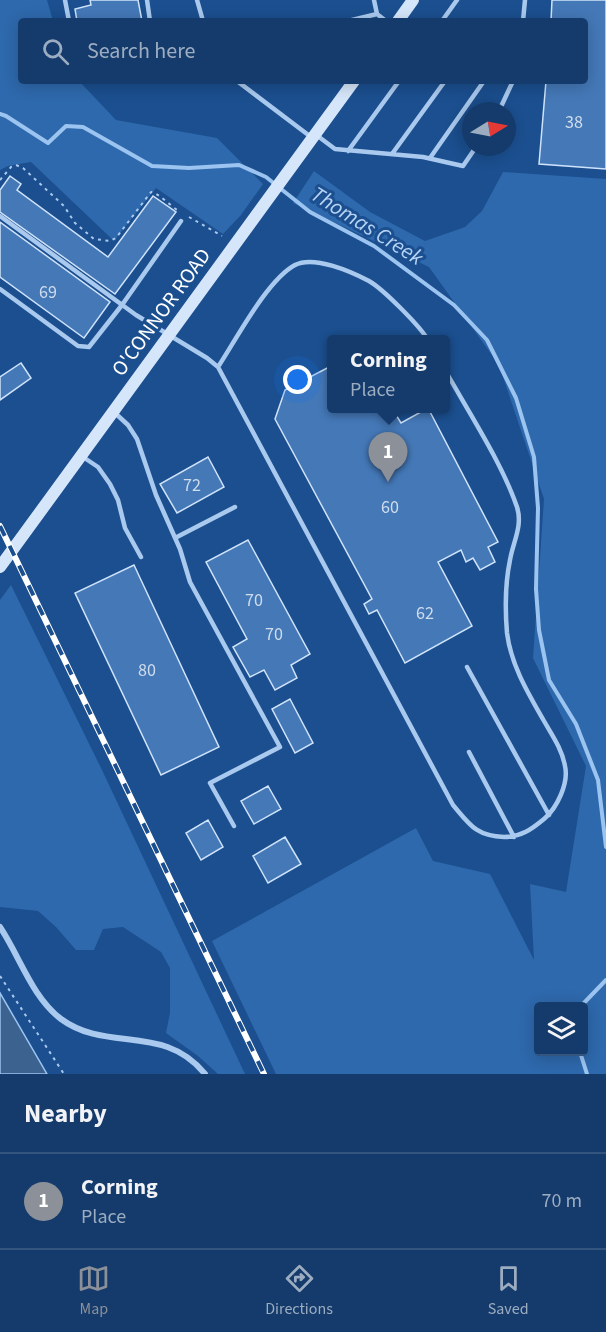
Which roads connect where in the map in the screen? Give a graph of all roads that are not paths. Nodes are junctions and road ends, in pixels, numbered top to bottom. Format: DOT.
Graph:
graph roads {
  1 [pos="65,0"];
  2 [pos="147,0"];
  3 [pos="197,0"];
  4 [pos="374,0"];
  5 [pos="413,0"];
  6 [pos="457,0"];
  7 [pos="525,0"];
  8 [pos="377,14"];
  9 [pos="68,18"];
  10 [pos="150,18"];
  11 [pos="201,18"];
  12 [pos="360,18"];
  13 [pos="382,18"];
  14 [pos="400,18"];
  15 [pos="444,18"];
  16 [pos="523,18"];
  17 [pos="241,84"];
  18 [pos="352,84"];
  19 [pos="397,84"];
  20 [pos="443,84"];
  21 [pos="482,84"];
  22 [pos="511,84"];
  23 [pos="503,102"];
  24 [pos="314,136"];
  25 [pos="348,151"];
  26 [pos="392,154"];
  27 [pos="470,156"];
  28 [pos="430,158"];
  29 [pos="0,216"];
  30 [pos="182,220"];
  31 [pos="0,289"];
  32 [pos="122,305"];
  33 [pos="169,334"];
  34 [pos="424,335"];
  35 [pos="218,368"];
  36 [pos="450,379"];
  37 [pos="113,411"];
  38 [pos="81,455"];
  39 [pos="234,507"];
  40 [pos="175,538"];
  41 [pos="141,557"];
  42 [pos="0,567"];
  43 [pos="467,667"];
  44 [pos="469,752"];
  45 [pos="549,815"];
  46 [pos="234,826"];
  47 [pos="514,837"];
  48 [pos="0,927"];
  49 [pos="205,1074"];
  1 -- 9 [label="lane"];
  2 -- 10 [label="lane"];
  3 -- 11 [label="lane"];
  4 -- 8 [label="lane"];
  5 -- 14 [label="street"];
  6 -- 15 [label="lane"];
  7 -- 16 [label="lane"];
  8 -- 12 [label="lane"];
  8 -- 13 [label="lane"];
  17 -- 24 [label="lane"];
  18 -- 24 [label="street, O'CONNOR ROAD"];
  19 -- 25 [label="lane"];
  20 -- 26 [label="lane"];
  21 -- 28 [label="lane"];
  22 -- 23 [label="lane"];
  24 -- 25 [label="lane"];
  24 -- 33 [label="street, O'CONNOR ROAD"];
  25 -- 26 [label="lane"];
  26 -- 28 [label="lane"];
  27 -- 28 [label="lane"];
  29 -- 32 [label="lane"];
  30 -- 32 [label="lane"];
  31 -- 32 [label="lane"];
  32 -- 33 [label="lane"];
  33 -- 35 [label="lane"];
  33 -- 37 [label="street, O'CONNOR ROAD"];
  34 -- 35 [label="lane"];
  35 -- 47 [label="lane"];
  36 -- 45 [label="lane"];
  37 -- 38 [label="street, O'CONNOR ROAD"];
  37 -- 40 [label="lane"];
  38 -- 41 [label="lane"];
  38 -- 42 [label="street, O'CONNOR ROAD"];
  39 -- 40 [label="lane"];
  40 -- 46 [label="lane"];
  43 -- 45 [label="lane"];
  44 -- 47 [label="lane"];
  45 -- 47 [label="lane"];
  48 -- 49 [label="street"];
}
